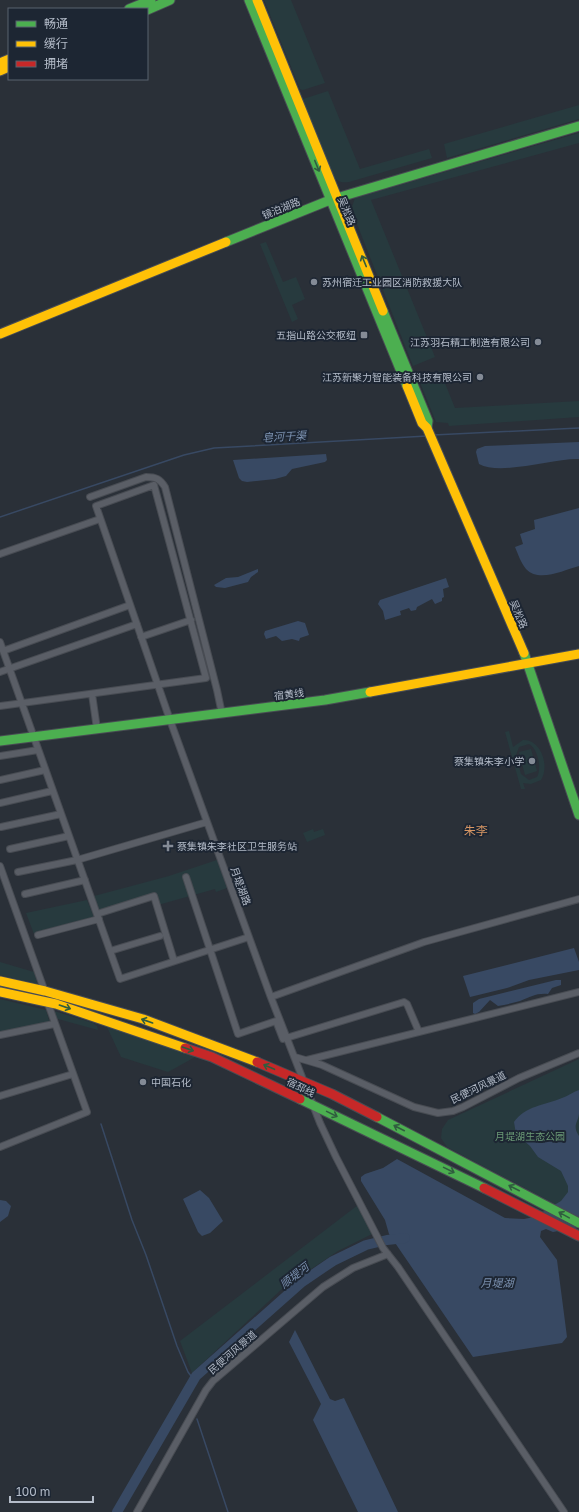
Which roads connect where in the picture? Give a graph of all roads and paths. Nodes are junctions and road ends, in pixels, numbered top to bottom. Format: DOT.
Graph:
graph roads {
  1 [pos="151,0"];
  2 [pos="170,0"];
  3 [pos="249,0"];
  4 [pos="257,0"];
  5 [pos="131,8"];
  6 [pos="148,10"];
  7 [pos="579,126"];
  8 [pos="334,199"];
  9 [pos="0,334"];
  10 [pos="90,496"];
  11 [pos="100,519"];
  12 [pos="0,554"];
  13 [pos="130,605"];
  14 [pos="197,612"];
  15 [pos="190,617"];
  16 [pos="137,624"];
  17 [pos="141,637"];
  18 [pos="0,642"];
  19 [pos="3,651"];
  20 [pos="579,654"];
  21 [pos="528,663"];
  22 [pos="9,669"];
  23 [pos="0,672"];
  24 [pos="158,684"];
  25 [pos="92,694"];
  26 [pos="21,704"];
  27 [pos="0,706"];
  28 [pos="222,714"];
  29 [pos="170,720"];
  30 [pos="97,730"];
  31 [pos="33,737"];
  32 [pos="0,741"];
  33 [pos="38,750"];
  34 [pos="0,756"];
  35 [pos="45,770"];
  36 [pos="0,780"];
  37 [pos="52,791"];
  38 [pos="0,803"];
  39 [pos="61,814"];
  40 [pos="579,815"];
  41 [pos="207,822"];
  42 [pos="1,827"];
  43 [pos="69,836"];
  44 [pos="10,850"];
  45 [pos="77,860"];
  46 [pos="0,866"];
  47 [pos="18,872"];
  48 [pos="186,877"];
  49 [pos="84,880"];
  50 [pos="25,894"];
  51 [pos="579,899"];
  52 [pos="98,917"];
  53 [pos="38,935"];
  54 [pos="160,936"];
  55 [pos="249,936"];
  56 [pos="210,949"];
  57 [pos="110,951"];
  58 [pos="174,961"];
  59 [pos="0,981"];
  60 [pos="44,991"];
  61 [pos="0,992"];
  62 [pos="579,992"];
  63 [pos="271,997"];
  64 [pos="48,1002"];
  65 [pos="54,1024"];
  66 [pos="419,1032"];
  67 [pos="0,1035"];
  68 [pos="287,1038"];
  69 [pos="579,1053"];
  70 [pos="295,1057"];
  71 [pos="306,1060"];
  72 [pos="73,1074"];
  73 [pos="305,1082"];
  74 [pos="0,1096"];
  75 [pos="313,1105"];
  76 [pos="0,1147"];
  77 [pos="579,1223"];
  78 [pos="579,1236"];
  79 [pos="388,1254"];
  80 [pos="137,1512"];
  81 [pos="564,1512"];
  1 -- 5 [label="main road"];
  2 -- 6 [label="main road"];
  3 -- 8 [label="main road, 吴淞路, one-way"];
  4 -- 8 [label="main road, 吴淞路"];
  7 -- 8 [label="main road, 镜泊湖路"];
  8 -- 9 [label="main road, 镜泊湖路"];
  8 -- 21 [label="main road, 吴淞路"];
  10 -- 14 [label="street"];
  11 -- 12 [label="street"];
  11 -- 13 [label="street, 月堤湖路"];
  11 -- 15 [label="street"];
  13 -- 16 [label="street, 月堤湖路"];
  13 -- 19 [label="street"];
  14 -- 15 [label="street"];
  14 -- 28 [label="street"];
  15 -- 17 [label="street"];
  15 -- 24 [label="street"];
  16 -- 17 [label="street, 月堤湖路"];
  16 -- 22 [label="street"];
  17 -- 24 [label="street, 月堤湖路"];
  18 -- 19 [label="street"];
  19 -- 22 [label="street"];
  20 -- 21 [label="main road, 宿黄线"];
  21 -- 28 [label="main road, 宿黄线"];
  21 -- 40 [label="main road, 吴淞路"];
  22 -- 23 [label="street"];
  22 -- 26 [label="street"];
  24 -- 25 [label="street"];
  24 -- 29 [label="street, 月堤湖路"];
  25 -- 26 [label="street"];
  25 -- 30 [label="street"];
  26 -- 27 [label="street"];
  26 -- 31 [label="street"];
  28 -- 29 [label="main road, 宿黄线"];
  29 -- 30 [label="main road, 宿黄线"];
  29 -- 41 [label="street, 月堤湖路"];
  30 -- 31 [label="main road, 宿黄线"];
  31 -- 32 [label="main road, 宿黄线"];
  31 -- 33 [label="street"];
  33 -- 34 [label="street"];
  33 -- 35 [label="street"];
  35 -- 36 [label="street"];
  35 -- 37 [label="street"];
  37 -- 38 [label="street"];
  37 -- 39 [label="street"];
  39 -- 42 [label="street"];
  39 -- 43 [label="street"];
  41 -- 45 [label="street"];
  41 -- 55 [label="street, 月堤湖路"];
  43 -- 44 [label="street"];
  43 -- 45 [label="street"];
  45 -- 47 [label="street"];
  45 -- 49 [label="street"];
  46 -- 60 [label="street"];
  48 -- 56 [label="street"];
  49 -- 50 [label="street"];
  49 -- 52 [label="street"];
  51 -- 63 [label="street"];
  52 -- 53 [label="street"];
  52 -- 57 [label="street"];
  52 -- 58 [label="street"];
  54 -- 57 [label="street"];
  55 -- 56 [label="street"];
  55 -- 63 [label="street, 月堤湖路"];
  56 -- 58 [label="street"];
  56 -- 68 [label="street"];
  57 -- 58 [label="street"];
  59 -- 60 [label="main road, 宿邳线"];
  60 -- 64 [label="street"];
  73 -- 60 [label="main road, 宿邳线, one-way"];
  61 -- 64 [label="main road, 宿邳线"];
  62 -- 66 [label="street"];
  63 -- 68 [label="street, 月堤湖路"];
  64 -- 65 [label="street"];
  64 -- 75 [label="main road, 宿邳线, one-way"];
  65 -- 67 [label="street"];
  65 -- 72 [label="street"];
  66 -- 68 [label="street"];
  66 -- 71 [label="street"];
  68 -- 70 [label="street, 月堤湖路"];
  69 -- 71 [label="street, 民便河风景道"];
  70 -- 71 [label="street, 民便河风景道"];
  70 -- 73 [label="street, 月堤湖路"];
  72 -- 74 [label="street"];
  72 -- 76 [label="street"];
  73 -- 75 [label="street, 月堤湖路"];
  77 -- 73 [label="main road, 宿邳线, one-way"];
  75 -- 78 [label="main road, 宿邳线, one-way"];
  75 -- 79 [label="street, 月堤湖路"];
  79 -- 80 [label="street, 民便河风景道"];
  79 -- 81 [label="street, 月堤湖路"];
}
